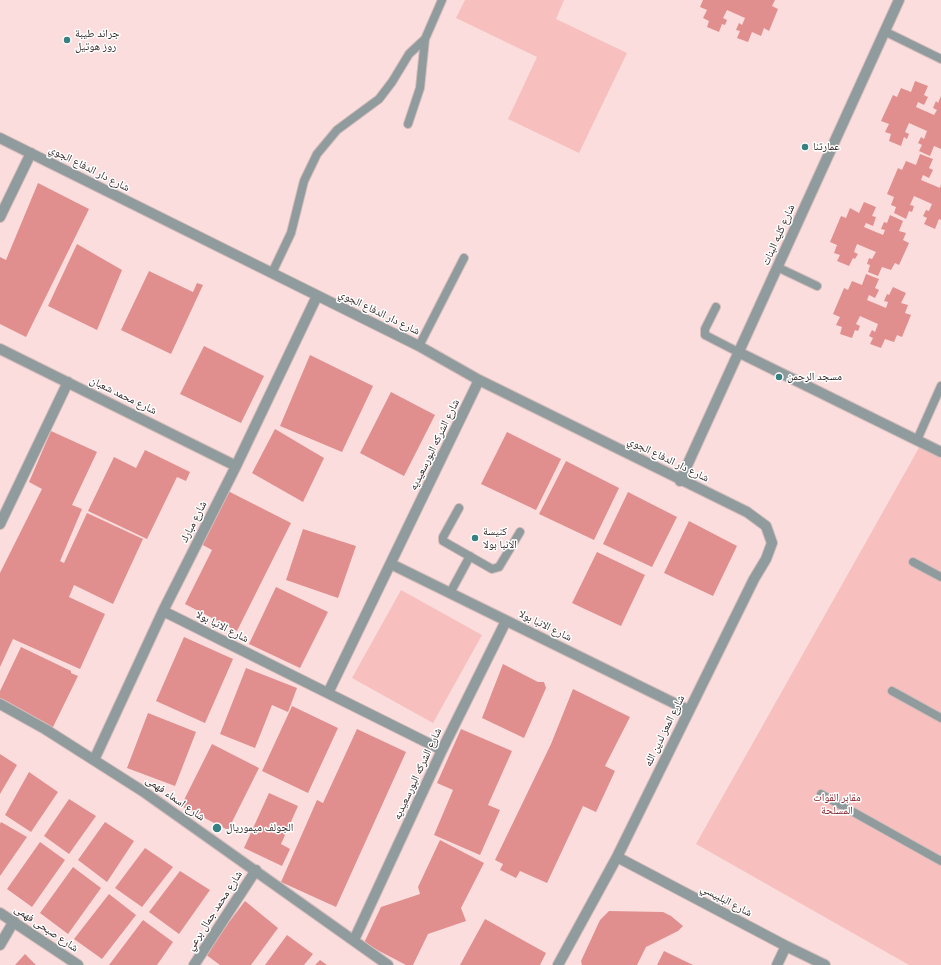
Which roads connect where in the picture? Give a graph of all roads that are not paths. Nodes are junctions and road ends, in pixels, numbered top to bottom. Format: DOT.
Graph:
graph roads {
  1 [pos="442,0"];
  2 [pos="899,0"];
  3 [pos="884,31"];
  4 [pos="425,39"];
  5 [pos="941,59"];
  6 [pos="408,124"];
  7 [pos="0,138"];
  8 [pos="31,153"];
  9 [pos="0,217"];
  10 [pos="464,258"];
  11 [pos="778,267"];
  12 [pos="272,273"];
  13 [pos="817,286"];
  14 [pos="317,296"];
  15 [pos="716,307"];
  16 [pos="419,346"];
  17 [pos="0,349"];
  18 [pos="738,352"];
  19 [pos="479,380"];
  20 [pos="68,382"];
  21 [pos="941,386"];
  22 [pos="918,440"];
  23 [pos="941,452"];
  24 [pos="236,466"];
  25 [pos="680,480"];
  26 [pos="3,507"];
  27 [pos="458,508"];
  28 [pos="747,512"];
  29 [pos="0,524"];
  30 [pos="520,532"];
  31 [pos="470,556"];
  32 [pos="913,562"];
  33 [pos="391,564"];
  34 [pos="941,577"];
  35 [pos="450,593"];
  36 [pos="163,611"];
  37 [pos="506,621"];
  38 [pos="892,691"];
  39 [pos="328,693"];
  40 [pos="0,704"];
  41 [pos="688,710"];
  42 [pos="941,718"];
  43 [pos="442,750"];
  44 [pos="94,760"];
  45 [pos="821,794"];
  46 [pos="617,857"];
  47 [pos="941,862"];
  48 [pos="256,870"];
  49 [pos="0,913"];
  50 [pos="14,921"];
  51 [pos="354,940"];
  52 [pos="0,945"];
  53 [pos="786,946"];
  54 [pos="78,965"];
  55 [pos="194,965"];
  56 [pos="388,965"];
  57 [pos="558,965"];
  58 [pos="777,965"];
  59 [pos="825,965"];
  1 -- 4 [label="lane"];
  2 -- 3 [label="street, شارع كليه البنات"];
  3 -- 5 [label="lane"];
  3 -- 11 [label="street, شارع كليه البنات"];
  4 -- 6 [label="lane"];
  4 -- 12 [label="lane"];
  7 -- 8 [label="street, شارع دار الدفاع الجوي"];
  8 -- 9 [label="street"];
  8 -- 12 [label="street, شارع دار الدفاع الجوي"];
  10 -- 16 [label="lane"];
  11 -- 13 [label="lane"];
  11 -- 18 [label="street, شارع كليه البنات"];
  12 -- 14 [label="street, شارع دار الدفاع الجوي"];
  14 -- 16 [label="street, شارع دار الدفاع الجوي"];
  14 -- 24 [label="street, شارع مبارك"];
  15 -- 18 [label="lane"];
  16 -- 19 [label="street, شارع دار الدفاع الجوي"];
  17 -- 20 [label="street, شارع محمد شعبان"];
  18 -- 22 [label="street"];
  18 -- 25 [label="street, شارع كليه البنات"];
  19 -- 25 [label="street, شارع دار الدفاع الجوي"];
  19 -- 33 [label="street, شارع الشركه البورسعيديه"];
  20 -- 24 [label="street, شارع محمد شعبان"];
  20 -- 26 [label="street"];
  21 -- 22 [label="lane"];
  22 -- 23 [label="street"];
  24 -- 36 [label="street, شارع مبارك"];
  25 -- 28 [label="street, شارع دار الدفاع الجوي"];
  26 -- 29 [label="street"];
  27 -- 31 [label="lane"];
  28 -- 41 [label="street, شارع المعز لدين الله"];
  30 -- 31 [label="lane"];
  31 -- 35 [label="lane"];
  32 -- 34 [label="lane"];
  33 -- 35 [label="street, شارع الانبا بولا"];
  33 -- 39 [label="street, شارع الشركه البورسعيديه"];
  35 -- 37 [label="street, شارع الانبا بولا"];
  36 -- 39 [label="street, شارع الانبا بولا"];
  36 -- 44 [label="street, شارع مبارك"];
  37 -- 41 [label="street, شارع الانبا بولا"];
  37 -- 43 [label="street, شارع الشركه البورسعيديه"];
  38 -- 42 [label="lane"];
  39 -- 43 [label="street, شارع الانبا بولا"];
  40 -- 44 [label="street, شارع اسماء فهمى"];
  41 -- 46 [label="street, شارع المعز لدين الله"];
  43 -- 51 [label="street, شارع الشركه البورسعيديه"];
  44 -- 48 [label="street, شارع اسماء فهمى"];
  45 -- 47 [label="lane"];
  46 -- 53 [label="street, شارع البلبيسي"];
  46 -- 57 [label="street, شارع المعز لدين الله"];
  48 -- 51 [label="street, شارع اسماء فهمى"];
  48 -- 55 [label="street, شارع محمد جمال برعي"];
  49 -- 50 [label="street, شارع صبحى فهمى"];
  50 -- 52 [label="street"];
  50 -- 54 [label="street, شارع صبحى فهمى"];
  51 -- 56 [label="street, شارع اسماء فهمى"];
  53 -- 58 [label="street"];
  53 -- 59 [label="street, شارع البلبيسي"];
}
